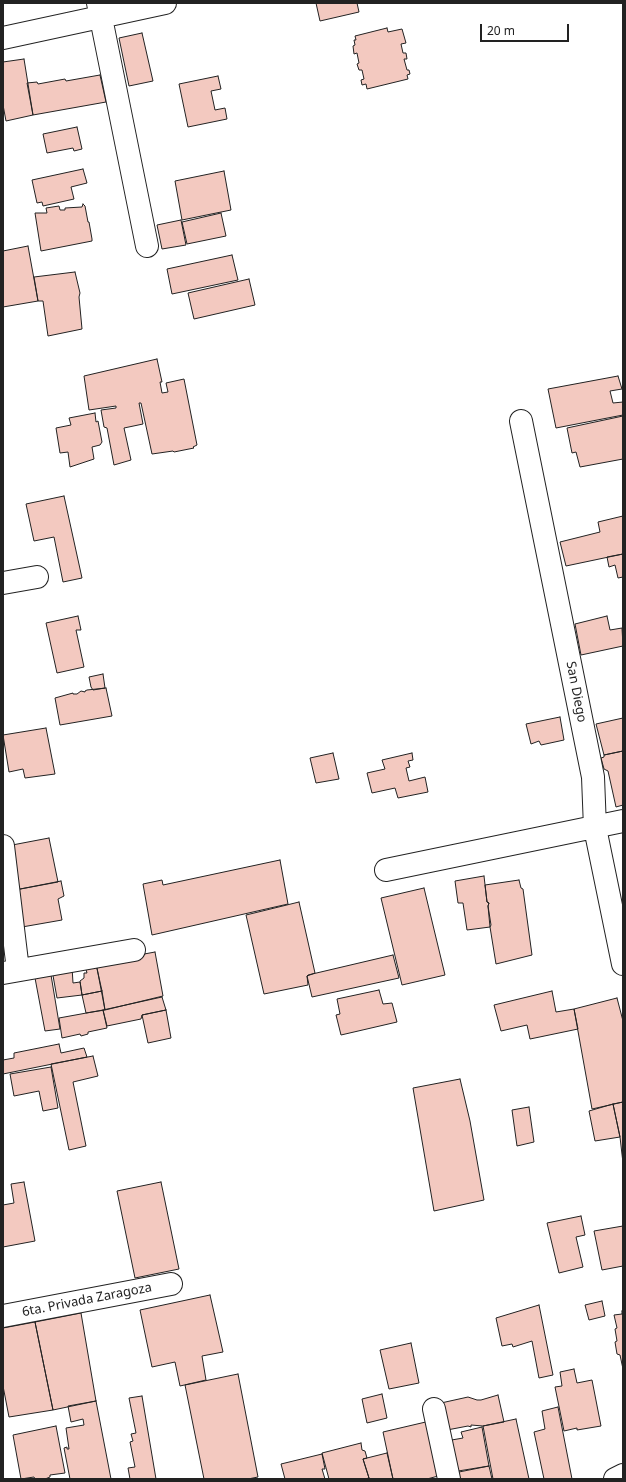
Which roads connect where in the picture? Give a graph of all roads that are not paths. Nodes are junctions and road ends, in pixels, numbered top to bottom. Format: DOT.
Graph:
graph roads {
  1 [pos="165,3"];
  2 [pos="99,10"];
  3 [pos="3,38"];
  4 [pos="147,246"];
  5 [pos="521,421"];
  6 [pos="37,577"];
  7 [pos="3,583"];
  8 [pos="623,821"];
  9 [pos="596,828"];
  10 [pos="3,846"];
  11 [pos="386,870"];
  12 [pos="134,950"];
  13 [pos="623,964"];
  14 [pos="11,971"];
  15 [pos="171,1284"];
  16 [pos="3,1316"];
  17 [pos="434,1409"];
  18 [pos="623,1475"];
  19 [pos="449,1479"];
  20 [pos="614,1479"];
  1 -- 2 [label="street"];
  2 -- 3 [label="street"];
  2 -- 4 [label="street"];
  5 -- 9 [label="street, San Diego"];
  6 -- 7 [label="street"];
  8 -- 9 [label="street"];
  9 -- 11 [label="street"];
  9 -- 13 [label="street, San Diego"];
  10 -- 14 [label="street"];
  12 -- 14 [label="street"];
  15 -- 16 [label="street, 6ta. Privada Zaragoza"];
  17 -- 19 [label="street"];
  18 -- 20 [label="street"];
}
